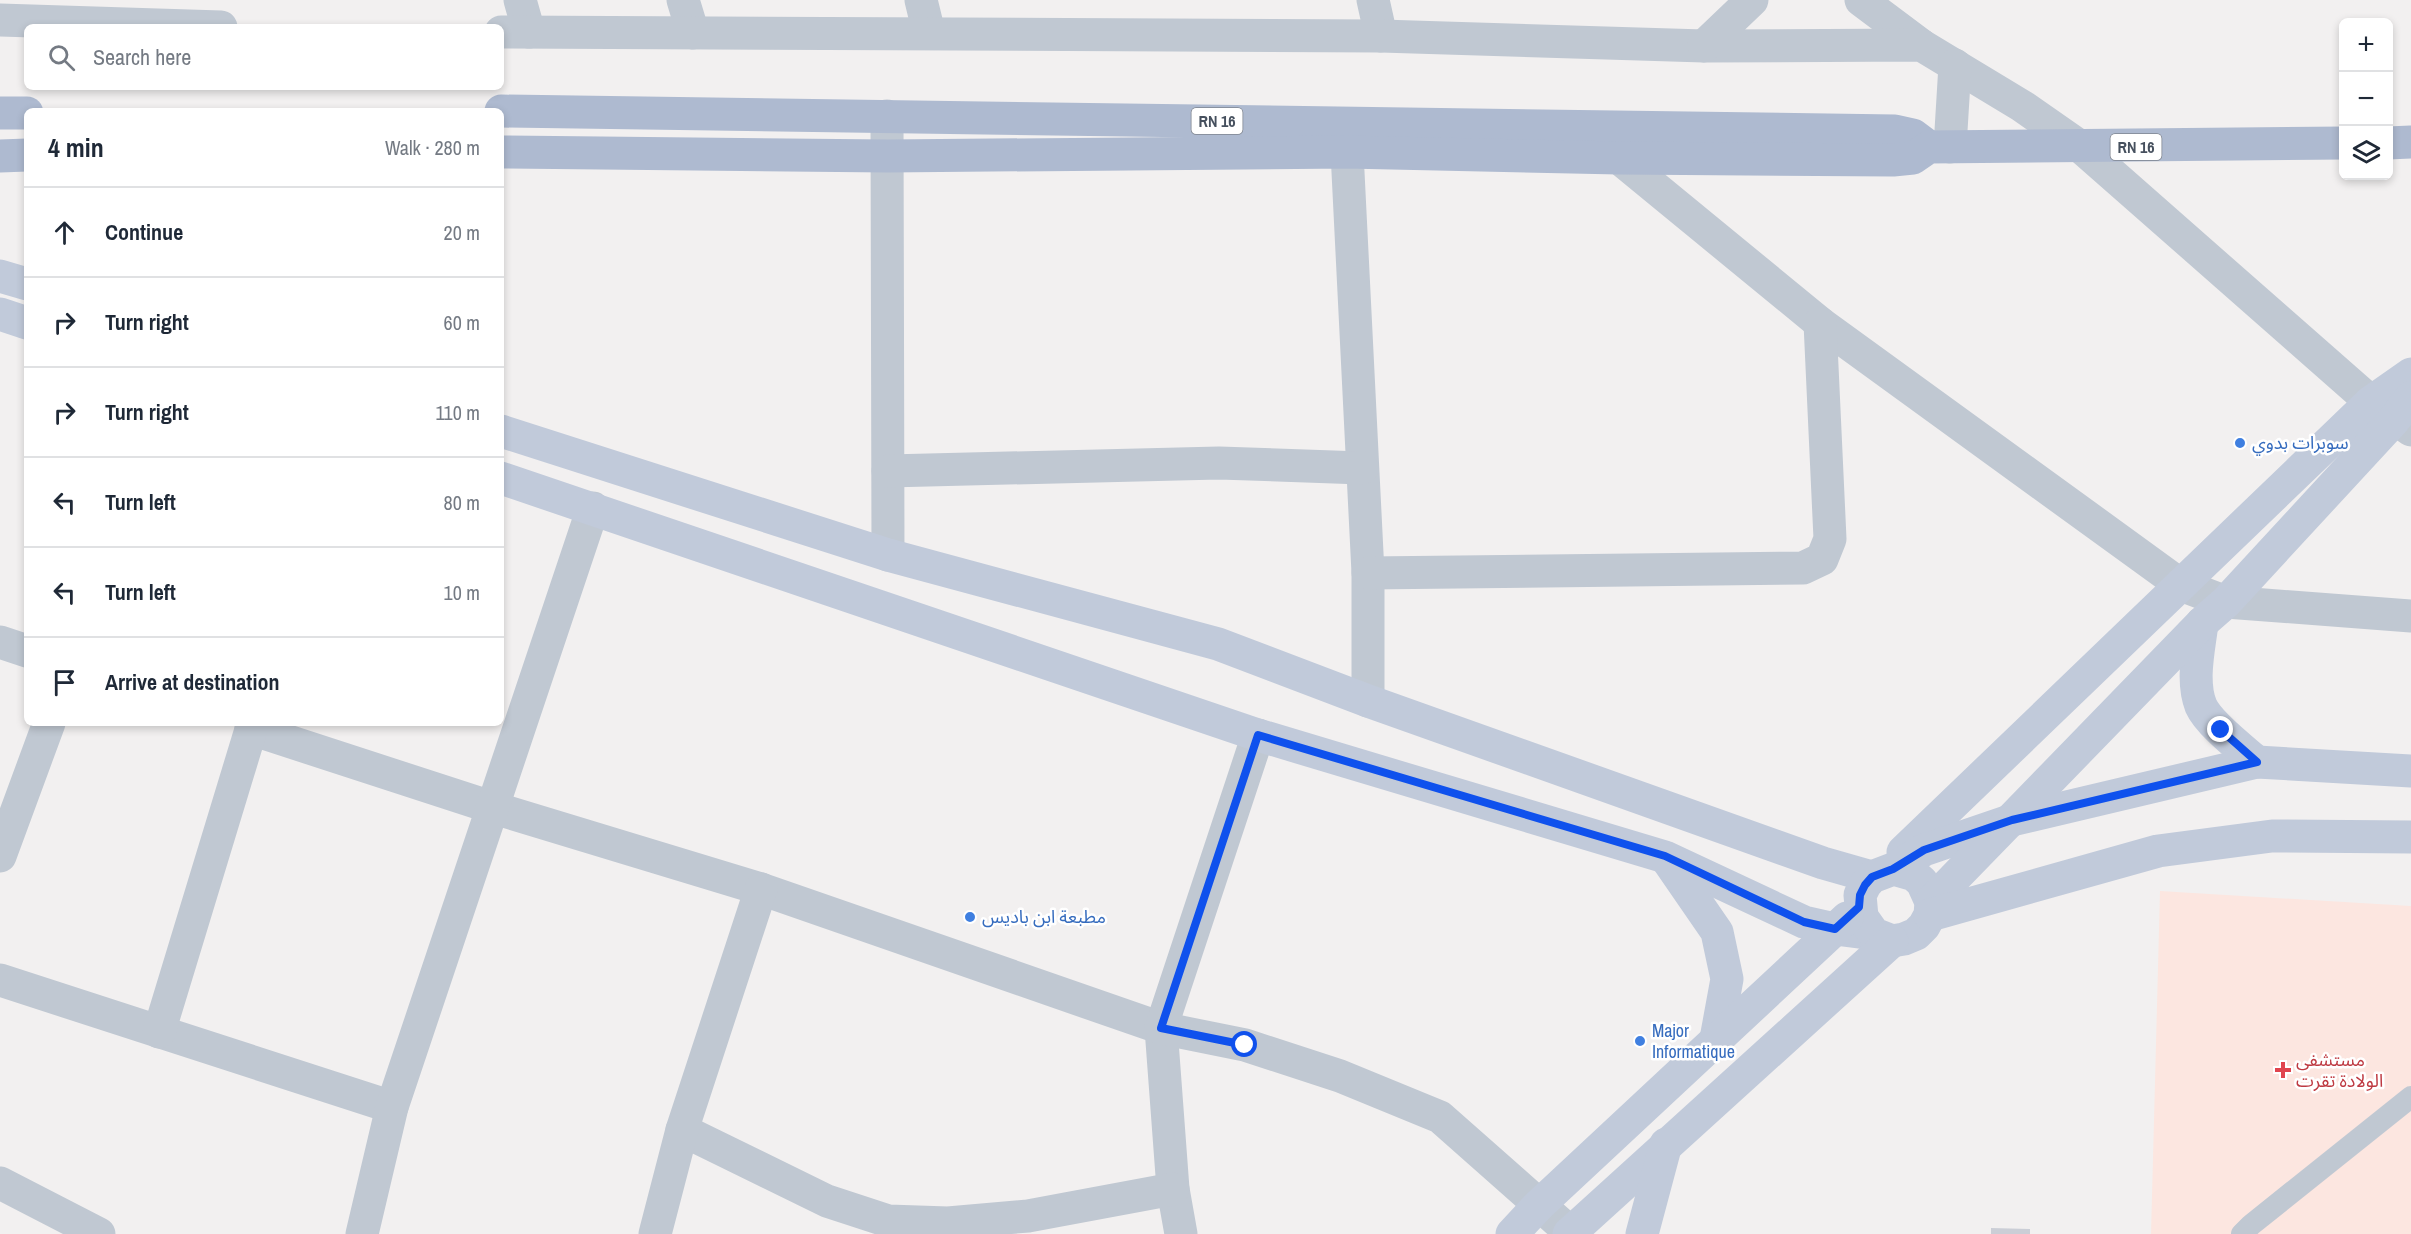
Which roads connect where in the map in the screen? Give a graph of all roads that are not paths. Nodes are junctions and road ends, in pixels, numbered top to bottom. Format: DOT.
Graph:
graph roads {
  1 [pos="520,0"];
  2 [pos="683,0"];
  3 [pos="921,0"];
  4 [pos="1372,0"];
  5 [pos="1752,0"];
  6 [pos="1861,0"];
  7 [pos="159,13"];
  8 [pos="14,14"];
  9 [pos="208,24"];
  10 [pos="515,32"];
  11 [pos="693,33"];
  12 [pos="929,33"];
  13 [pos="1381,36"];
  14 [pos="1921,45"];
  15 [pos="1704,46"];
  16 [pos="1955,65"];
  17 [pos="504,111"];
  18 [pos="0,113"];
  19 [pos="24,113"];
  20 [pos="887,116"];
  21 [pos="2411,142"];
  22 [pos="2393,143"];
  23 [pos="2339,144"];
  24 [pos="1940,147"];
  25 [pos="2081,147"];
  26 [pos="504,152"];
  27 [pos="1347,152"];
  28 [pos="24,155"];
  29 [pos="0,156"];
  30 [pos="888,156"];
  31 [pos="1619,158"];
  32 [pos="0,276"];
  33 [pos="24,283"];
  34 [pos="0,314"];
  35 [pos="24,321"];
  36 [pos="1820,323"];
  37 [pos="2411,374"];
  38 [pos="2397,412"];
  39 [pos="504,432"];
  40 [pos="1362,468"];
  41 [pos="888,471"];
  42 [pos="504,479"];
  43 [pos="593,508"];
  44 [pos="888,555"];
  45 [pos="1368,573"];
  46 [pos="2181,585"];
  47 [pos="2214,612"];
  48 [pos="2411,616"];
  49 [pos="0,642"];
  50 [pos="24,650"];
  51 [pos="1368,701"];
  52 [pos="48,726"];
  53 [pos="252,726"];
  54 [pos="1258,735"];
  55 [pos="2257,762"];
  56 [pos="2411,771"];
  57 [pos="491,807"];
  58 [pos="2012,820"];
  59 [pos="2411,837"];
  60 [pos="0,856"];
  61 [pos="1665,856"];
  62 [pos="1883,873"];
  63 [pos="761,889"];
  64 [pos="1930,908"];
  65 [pos="1875,927"];
  66 [pos="1835,929"];
  67 [pos="0,980"];
  68 [pos="1161,1028"];
  69 [pos="159,1032"];
  70 [pos="1716,1039"];
  71 [pos="2411,1097"];
  72 [pos="392,1107"];
  73 [pos="682,1130"];
  74 [pos="1666,1144"];
  75 [pos="0,1183"];
  76 [pos="1173,1190"];
  77 [pos="1538,1206"];
  78 [pos="1569,1233"];
  79 [pos="99,1234"];
  80 [pos="362,1234"];
  81 [pos="655,1234"];
  82 [pos="1181,1234"];
  83 [pos="1512,1234"];
  84 [pos="1642,1234"];
  85 [pos="2242,1234"];
  1 -- 10 [label="street"];
  2 -- 11 [label="street"];
  3 -- 12 [label="street"];
  4 -- 13 [label="street"];
  5 -- 15 [label="street"];
  6 -- 14 [label="street"];
  7 -- 8 [label="street"];
  7 -- 9 [label="street"];
  10 -- 11 [label="street"];
  11 -- 12 [label="street"];
  12 -- 13 [label="street"];
  13 -- 15 [label="street"];
  14 -- 15 [label="street"];
  14 -- 16 [label="street"];
  16 -- 24 [label="street"];
  16 -- 25 [label="street"];
  17 -- 20 [label="main road, RN 16"];
  18 -- 19 [label="main road"];
  20 -- 24 [label="main road, RN 16"];
  20 -- 30 [label="street"];
  21 -- 22 [label="main road"];
  23 -- 25 [label="main road, RN 16"];
  24 -- 25 [label="main road, RN 16"];
  24 -- 31 [label="main road, RN 16"];
  25 -- 38 [label="street"];
  26 -- 30 [label="main road, RN 16"];
  27 -- 30 [label="main road, RN 16"];
  27 -- 31 [label="main road, RN 16"];
  27 -- 40 [label="street"];
  28 -- 29 [label="main road"];
  30 -- 41 [label="street"];
  31 -- 36 [label="street"];
  32 -- 33 [label="main road"];
  34 -- 35 [label="main road"];
  36 -- 45 [label="street"];
  36 -- 46 [label="street"];
  37 -- 38 [label="main road"];
  38 -- 46 [label="main road"];
  38 -- 47 [label="main road"];
  39 -- 44 [label="main road"];
  40 -- 41 [label="street"];
  40 -- 45 [label="street"];
  41 -- 44 [label="street"];
  42 -- 43 [label="main road"];
  43 -- 54 [label="main road"];
  43 -- 57 [label="street"];
  44 -- 51 [label="main road"];
  45 -- 51 [label="street"];
  46 -- 47 [label="street"];
  46 -- 62 [label="main road"];
  47 -- 48 [label="street"];
  47 -- 55 [label="main road"];
  47 -- 58 [label="main road"];
  49 -- 50 [label="street"];
  51 -- 62 [label="main road"];
  52 -- 60 [label="street"];
  53 -- 57 [label="street"];
  53 -- 69 [label="street"];
  54 -- 61 [label="main road"];
  54 -- 68 [label="street"];
  55 -- 56 [label="main road"];
  55 -- 58 [label="main road"];
  57 -- 63 [label="street"];
  57 -- 72 [label="street"];
  58 -- 62 [label="main road"];
  58 -- 64 [label="main road"];
  59 -- 64 [label="main road"];
  61 -- 66 [label="main road"];
  61 -- 70 [label="main road"];
  62 -- 64 [label="main road"];
  62 -- 65 [label="main road"];
  63 -- 68 [label="street"];
  63 -- 73 [label="street"];
  64 -- 65 [label="main road"];
  65 -- 66 [label="main road"];
  65 -- 74 [label="main road"];
  66 -- 70 [label="main road"];
  67 -- 69 [label="street"];
  68 -- 76 [label="street"];
  68 -- 77 [label="street"];
  69 -- 72 [label="street"];
  70 -- 77 [label="main road"];
  71 -- 85 [label="lane"];
  72 -- 80 [label="street"];
  73 -- 76 [label="street"];
  73 -- 81 [label="street"];
  74 -- 78 [label="main road"];
  74 -- 84 [label="main road"];
  75 -- 79 [label="street"];
  76 -- 82 [label="street"];
  77 -- 78 [label="street"];
  77 -- 83 [label="main road"];
}
